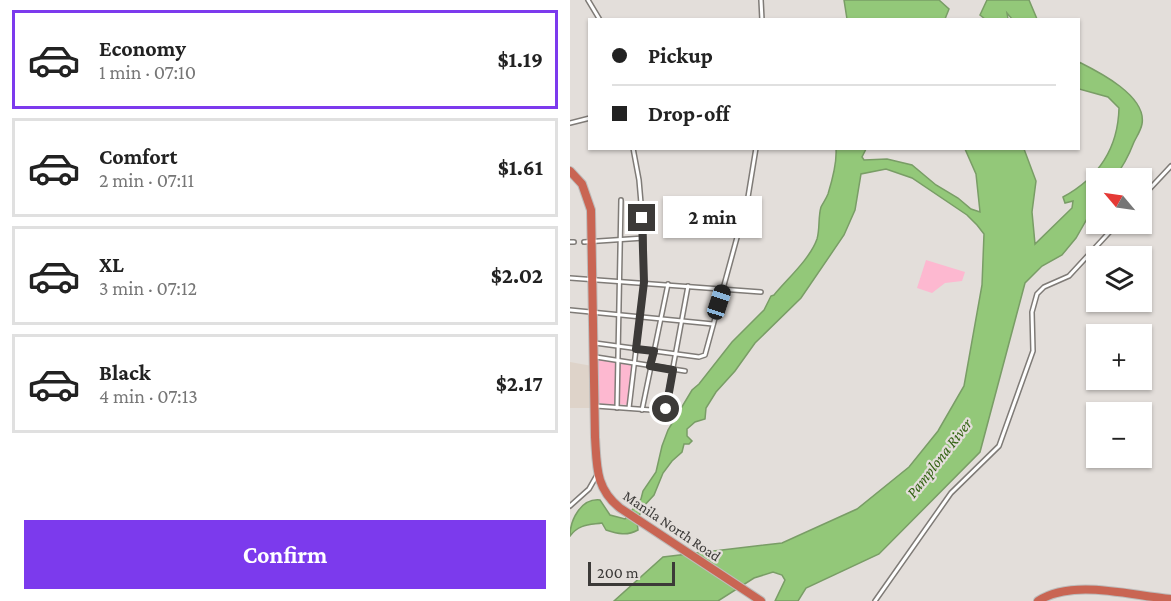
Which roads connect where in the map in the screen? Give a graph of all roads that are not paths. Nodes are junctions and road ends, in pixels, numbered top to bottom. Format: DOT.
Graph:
graph roads {
  1 [pos="588,0"];
  2 [pos="761,0"];
  3 [pos="599,18"];
  4 [pos="762,18"];
  5 [pos="588,118"];
  6 [pos="570,123"];
  7 [pos="633,150"];
  8 [pos="756,150"];
  9 [pos="1171,166"];
  10 [pos="570,171"];
  11 [pos="1152,186"];
  12 [pos="621,200"];
  13 [pos="1108,234"];
  14 [pos="644,238"];
  15 [pos="621,240"];
  16 [pos="588,242"];
  17 [pos="570,278"];
  18 [pos="592,279"];
  19 [pos="620,281"];
  20 [pos="644,282"];
  21 [pos="668,284"];
  22 [pos="688,286"];
  23 [pos="723,289"];
  24 [pos="761,292"];
  25 [pos="570,310"];
  26 [pos="592,312"];
  27 [pos="620,315"];
  28 [pos="641,317"];
  29 [pos="661,320"];
  30 [pos="682,322"];
  31 [pos="713,324"];
  32 [pos="593,342"];
  33 [pos="619,347"];
  34 [pos="636,349"];
  35 [pos="654,351"];
  36 [pos="676,353"];
  37 [pos="594,357"];
  38 [pos="619,361"];
  39 [pos="634,364"];
  40 [pos="650,366"];
  41 [pos="673,370"];
  42 [pos="685,371"];
  43 [pos="594,406"];
  44 [pos="617,408"];
  45 [pos="629,408"];
  46 [pos="642,410"];
  47 [pos="598,473"];
  48 [pos="570,506"];
  49 [pos="1171,599"];
  50 [pos="761,601"];
  51 [pos="875,601"];
  52 [pos="1038,601"];
  1 -- 3 [label="street"];
  2 -- 4 [label="street"];
  5 -- 6 [label="street"];
  7 -- 14 [label="street"];
  8 -- 23 [label="street"];
  9 -- 11 [label="street"];
  10 -- 16 [label="highway, Manila North Road"];
  12 -- 15 [label="street"];
  13 -- 51 [label="street"];
  14 -- 15 [label="street"];
  14 -- 20 [label="street"];
  15 -- 16 [label="street"];
  15 -- 19 [label="street"];
  16 -- 18 [label="highway, Manila North Road"];
  17 -- 18 [label="street"];
  18 -- 19 [label="street"];
  18 -- 26 [label="highway, Manila North Road"];
  19 -- 20 [label="street"];
  19 -- 27 [label="street"];
  20 -- 21 [label="street"];
  20 -- 28 [label="street"];
  21 -- 22 [label="street"];
  21 -- 29 [label="street"];
  22 -- 23 [label="street"];
  22 -- 30 [label="street"];
  23 -- 24 [label="street"];
  23 -- 31 [label="street"];
  25 -- 26 [label="street"];
  26 -- 27 [label="street"];
  26 -- 32 [label="highway, Manila North Road"];
  27 -- 28 [label="street"];
  27 -- 33 [label="street"];
  28 -- 29 [label="street"];
  28 -- 34 [label="street"];
  29 -- 30 [label="street"];
  29 -- 35 [label="street"];
  30 -- 31 [label="street"];
  30 -- 36 [label="street"];
  31 -- 36 [label="street"];
  32 -- 33 [label="street"];
  32 -- 37 [label="highway, Manila North Road"];
  33 -- 34 [label="street"];
  33 -- 38 [label="street"];
  34 -- 35 [label="street"];
  34 -- 39 [label="street"];
  35 -- 36 [label="street"];
  35 -- 40 [label="street"];
  36 -- 41 [label="street"];
  37 -- 38 [label="street"];
  37 -- 43 [label="highway, Manila North Road"];
  38 -- 39 [label="street"];
  38 -- 44 [label="street"];
  39 -- 40 [label="street"];
  39 -- 45 [label="street"];
  40 -- 41 [label="street"];
  40 -- 46 [label="street"];
  41 -- 42 [label="street"];
  41 -- 46 [label="street"];
  43 -- 44 [label="street"];
  43 -- 47 [label="highway, Manila North Road"];
  44 -- 45 [label="street"];
  45 -- 46 [label="street"];
  47 -- 48 [label="street"];
  47 -- 50 [label="highway, Manila North Road"];
  49 -- 52 [label="highway"];
}
